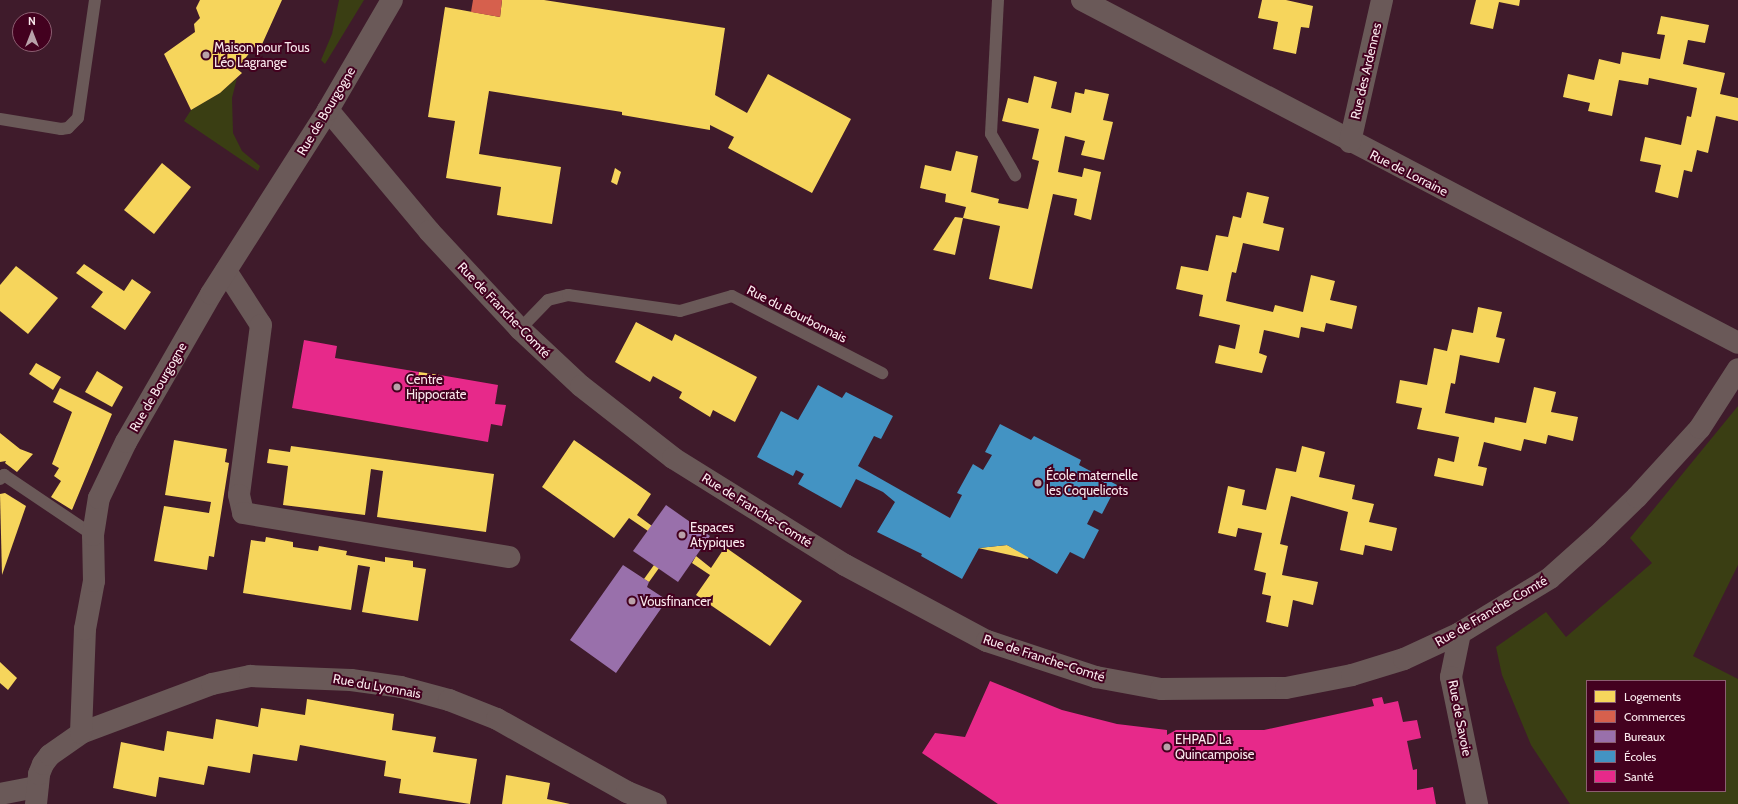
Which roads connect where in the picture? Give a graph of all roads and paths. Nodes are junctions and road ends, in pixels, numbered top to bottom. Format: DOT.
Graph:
graph roads {
  1 [pos="95,0"];
  2 [pos="392,0"];
  3 [pos="998,0"];
  4 [pos="1082,0"];
  5 [pos="1382,0"];
  6 [pos="328,110"];
  7 [pos="0,119"];
  8 [pos="1350,142"];
  9 [pos="1015,175"];
  10 [pos="226,271"];
  11 [pos="520,330"];
  12 [pos="1738,343"];
  13 [pos="1738,369"];
  14 [pos="882,373"];
  15 [pos="0,479"];
  16 [pos="93,535"];
  17 [pos="510,557"];
  18 [pos="1460,632"];
  19 [pos="81,733"];
  20 [pos="0,794"];
  21 [pos="36,796"];
  22 [pos="656,804"];
  23 [pos="1477,804"];
  1 -- 7 [label="lane"];
  2 -- 6 [label="street, Rue de Bourgogne"];
  3 -- 9 [label="lane"];
  4 -- 8 [label="street, Rue de Lorraine"];
  5 -- 8 [label="street, Rue des Ardennes"];
  6 -- 10 [label="street, Rue de Bourgogne"];
  6 -- 11 [label="street, Rue de Franche-Comté"];
  8 -- 12 [label="street, Rue de Lorraine"];
  10 -- 16 [label="street, Rue de Bourgogne"];
  10 -- 17 [label="street"];
  11 -- 14 [label="lane, Rue du Bourbonnais"];
  11 -- 18 [label="street, Rue de Franche-Comté"];
  13 -- 18 [label="street, Rue de Franche-Comté"];
  15 -- 16 [label="lane"];
  16 -- 19 [label="street, Rue de Bourgogne"];
  18 -- 23 [label="street, Rue de Savoie"];
  19 -- 21 [label="street"];
  19 -- 22 [label="street, Rue du Lyonnais"];
  20 -- 21 [label="street"];
}
